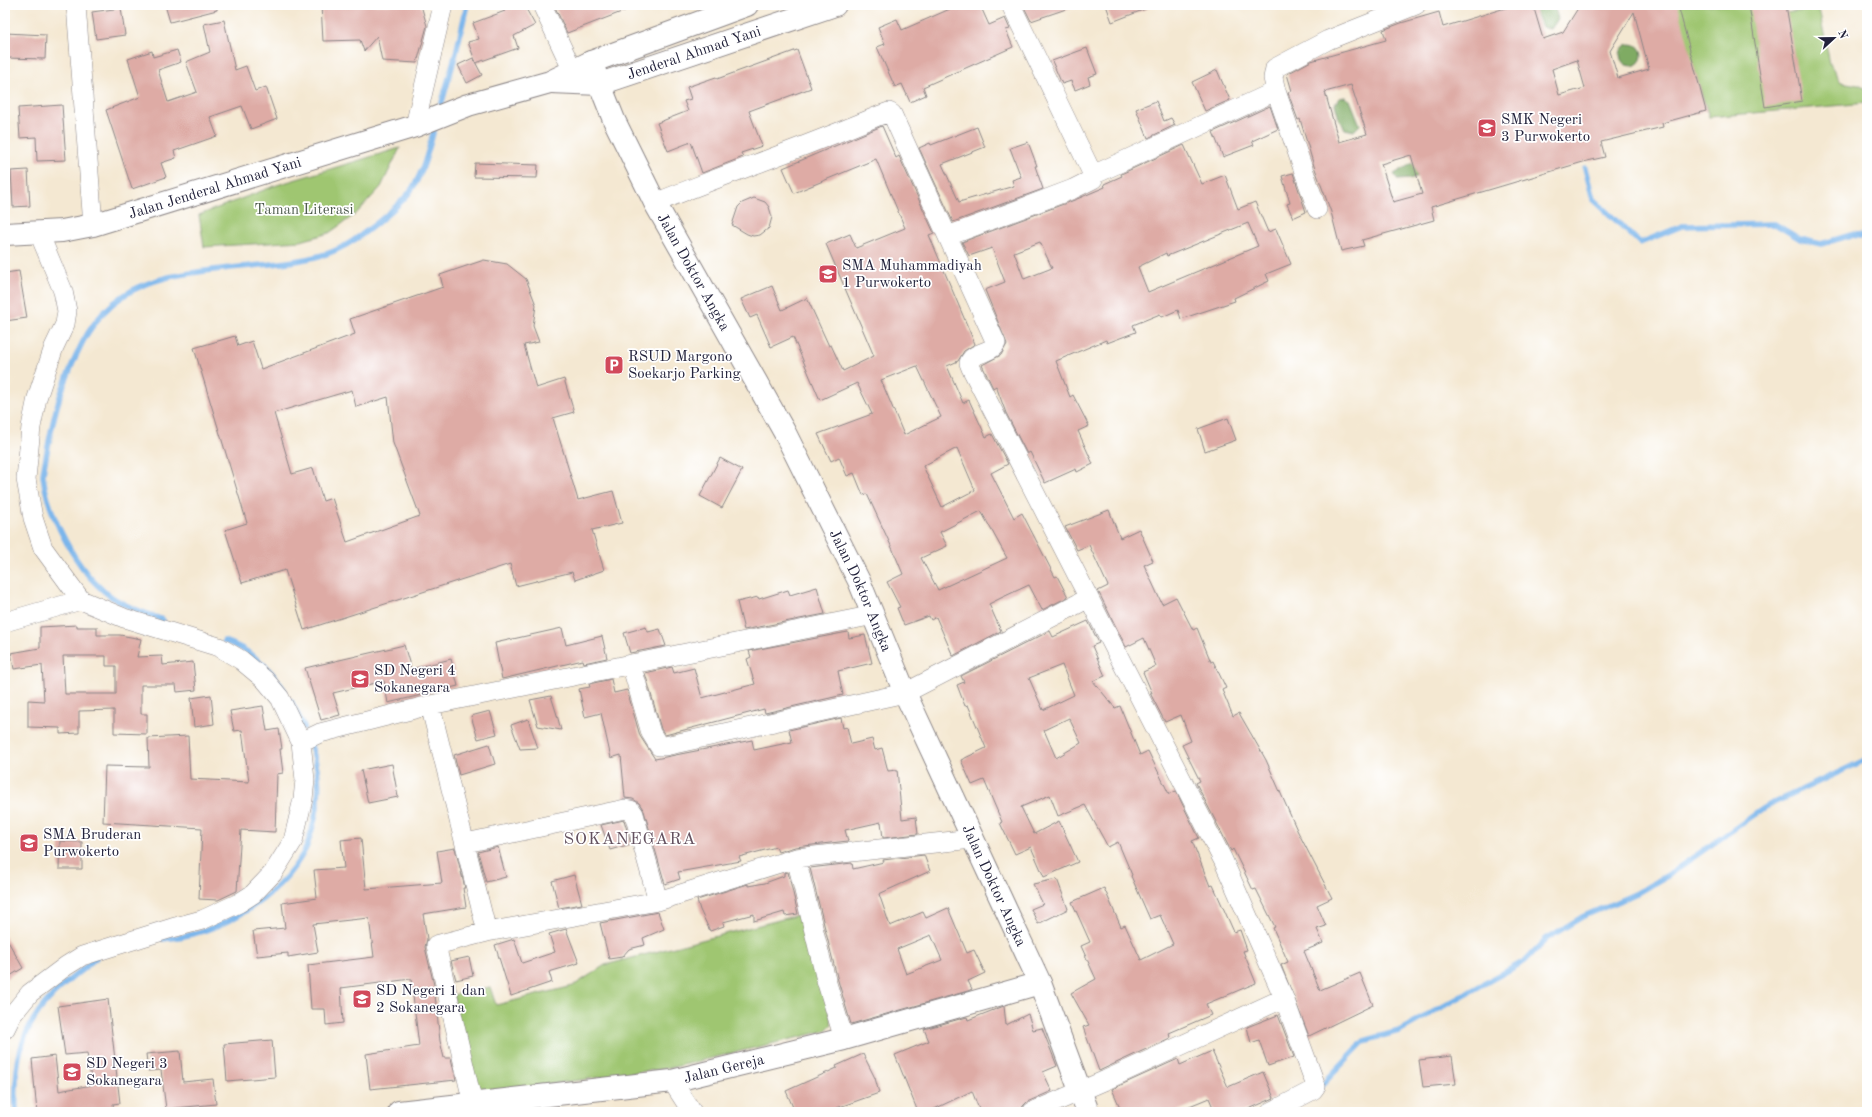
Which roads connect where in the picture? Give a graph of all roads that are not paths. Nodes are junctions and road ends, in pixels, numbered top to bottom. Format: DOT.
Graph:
graph roads {
  1 [pos="76,5"];
  2 [pos="442,5"];
  3 [pos="542,5"];
  4 [pos="747,5"];
  5 [pos="835,5"];
  6 [pos="1011,5"];
  7 [pos="1416,5"];
  8 [pos="581,72"];
  9 [pos="600,84"];
  10 [pos="1276,91"];
  11 [pos="418,125"];
  12 [pos="1093,175"];
  13 [pos="655,203"];
  14 [pos="1317,209"];
  15 [pos="93,225"];
  16 [pos="40,233"];
  17 [pos="5,234"];
  18 [pos="948,236"];
  19 [pos="1089,598"];
  20 [pos="82,600"];
  21 [pos="874,615"];
  22 [pos="5,622"];
  23 [pos="631,664"];
  24 [pos="905,693"];
  25 [pos="430,705"];
  26 [pos="310,738"];
  27 [pos="972,839"];
  28 [pos="466,843"];
  29 [pos="796,858"];
  30 [pos="658,901"];
  31 [pos="487,932"];
  32 [pos="1040,983"];
  33 [pos="1284,998"];
  34 [pos="5,1029"];
  35 [pos="844,1039"];
  36 [pos="672,1081"];
  37 [pos="1081,1091"];
  38 [pos="473,1104"];
  39 [pos="399,1112"];
  40 [pos="692,1112"];
  41 [pos="1032,1112"];
  42 [pos="1088,1112"];
  43 [pos="1271,1112"];
  1 -- 15 [label="street"];
  2 -- 11 [label="street"];
  3 -- 8 [label="street"];
  4 -- 8 [label="street, Jenderal Ahmad Yani"];
  5 -- 9 [label="street, Jenderal Ahmad Yani"];
  6 -- 12 [label="street"];
  7 -- 10 [label="street"];
  8 -- 9 [label="street, Jenderal Ahmad Yani"];
  8 -- 11 [label="street, Jenderal Ahmad Yani"];
  9 -- 13 [label="street, Jalan Doktor Angka"];
  10 -- 12 [label="street"];
  10 -- 14 [label="street"];
  11 -- 15 [label="street, Jalan Jenderal Ahmad Yani"];
  12 -- 18 [label="street"];
  13 -- 18 [label="street"];
  13 -- 21 [label="street, Jalan Doktor Angka"];
  15 -- 16 [label="street, Jalan Jenderal Ahmad Yani"];
  16 -- 17 [label="street, Jalan Jenderal Ahmad Yani"];
  16 -- 20 [label="street"];
  18 -- 19 [label="street"];
  19 -- 24 [label="street"];
  19 -- 33 [label="street"];
  20 -- 22 [label="street"];
  20 -- 26 [label="street"];
  21 -- 23 [label="street"];
  21 -- 24 [label="street, Jalan Doktor Angka"];
  23 -- 24 [label="street"];
  23 -- 25 [label="street"];
  24 -- 27 [label="street, Jalan Doktor Angka"];
  25 -- 26 [label="street"];
  25 -- 28 [label="street"];
  26 -- 34 [label="street"];
  27 -- 29 [label="street"];
  27 -- 32 [label="street, Jalan Doktor Angka"];
  28 -- 30 [label="street"];
  28 -- 31 [label="street"];
  29 -- 30 [label="street"];
  29 -- 35 [label="street"];
  30 -- 31 [label="street"];
  31 -- 38 [label="street"];
  32 -- 35 [label="street, Jalan Gereja"];
  32 -- 37 [label="street, Jalan Doktor Angka"];
  33 -- 37 [label="street"];
  33 -- 43 [label="street"];
  35 -- 36 [label="street, Jalan Gereja"];
  36 -- 38 [label="street, Jalan Gereja"];
  36 -- 40 [label="street"];
  37 -- 41 [label="street"];
  37 -- 42 [label="street, Jalan Doktor Angka"];
  38 -- 39 [label="street, Jalan Gereja"];
}
